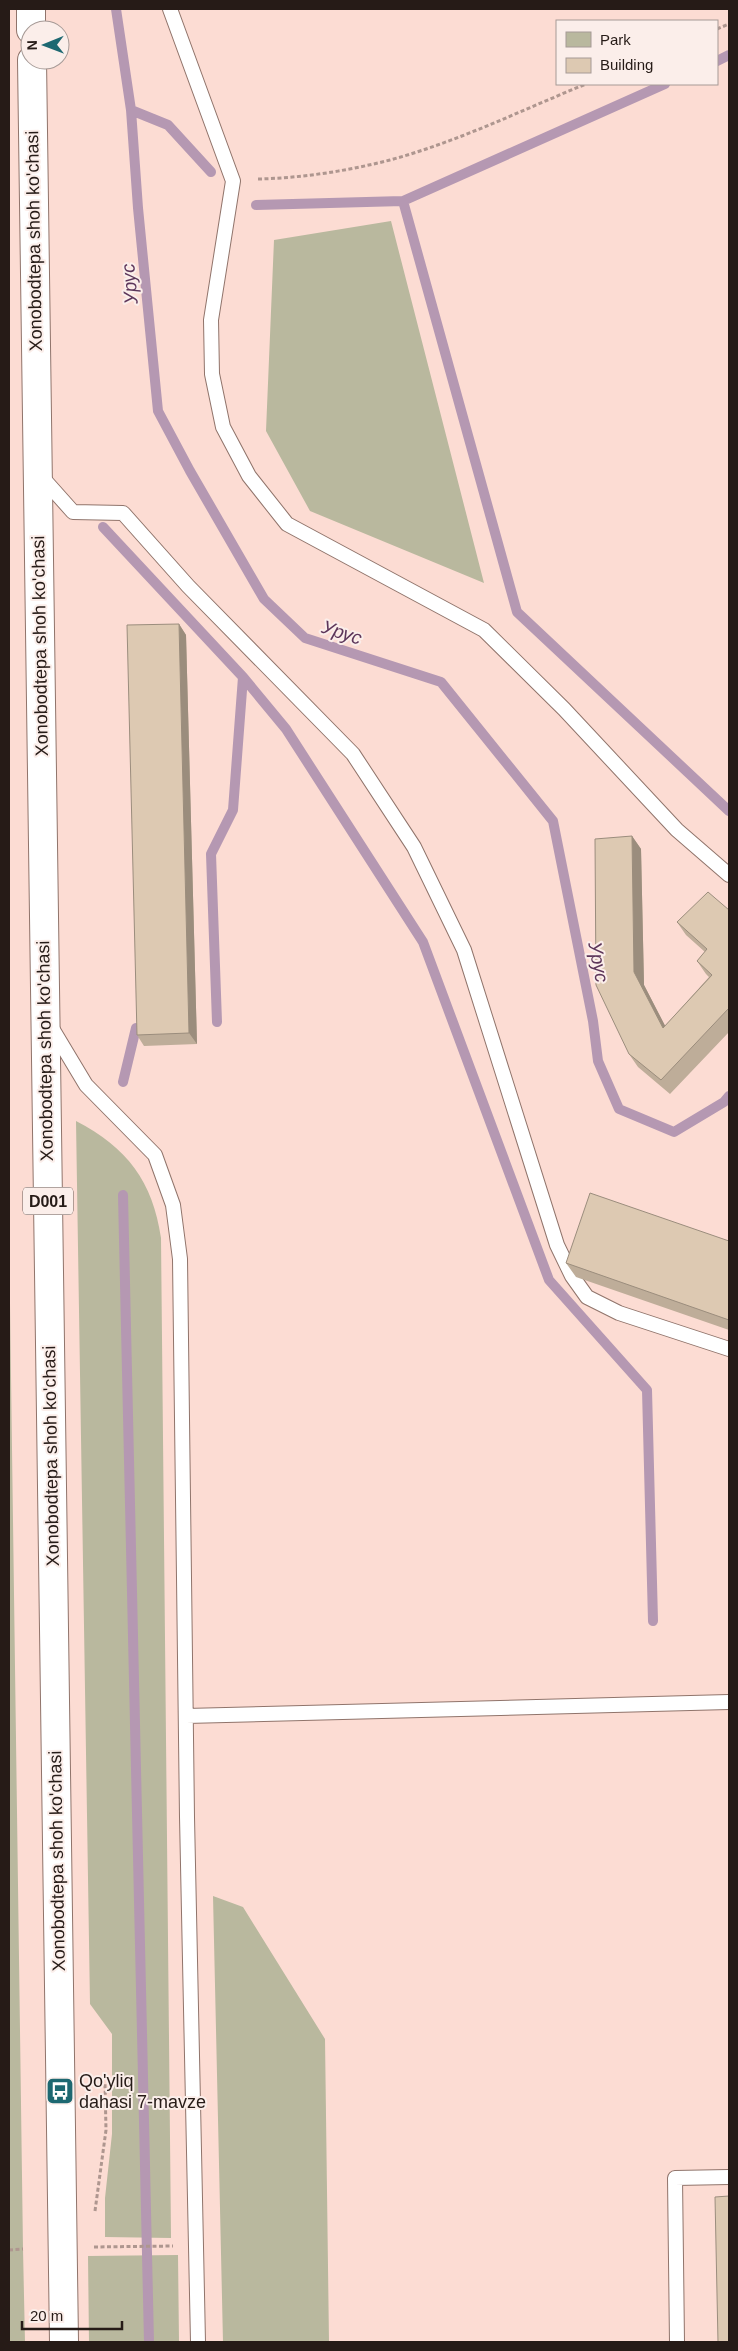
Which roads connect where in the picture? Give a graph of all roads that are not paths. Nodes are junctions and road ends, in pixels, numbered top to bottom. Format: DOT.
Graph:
graph roads {
  1 [pos="170,9"];
  2 [pos="32,70"];
  3 [pos="38,472"];
  4 [pos="729,876"];
  5 [pos="45,1016"];
  6 [pos="729,1349"];
  7 [pos="729,1702"];
  8 [pos="186,1716"];
  9 [pos="729,2177"];
  10 [pos="64,2342"];
  11 [pos="198,2342"];
  12 [pos="676,2342"];
  1 -- 4 [label="lane"];
  2 -- 3 [label="highway, Xonobodtepa shoh ko'chasi / D001"];
  3 -- 5 [label="highway, Xonobodtepa shoh ko'chasi / D001"];
  3 -- 6 [label="lane"];
  5 -- 8 [label="lane"];
  5 -- 10 [label="highway, Xonobodtepa shoh ko'chasi / D001"];
  7 -- 8 [label="lane"];
  8 -- 11 [label="lane"];
  9 -- 12 [label="lane"];
}
